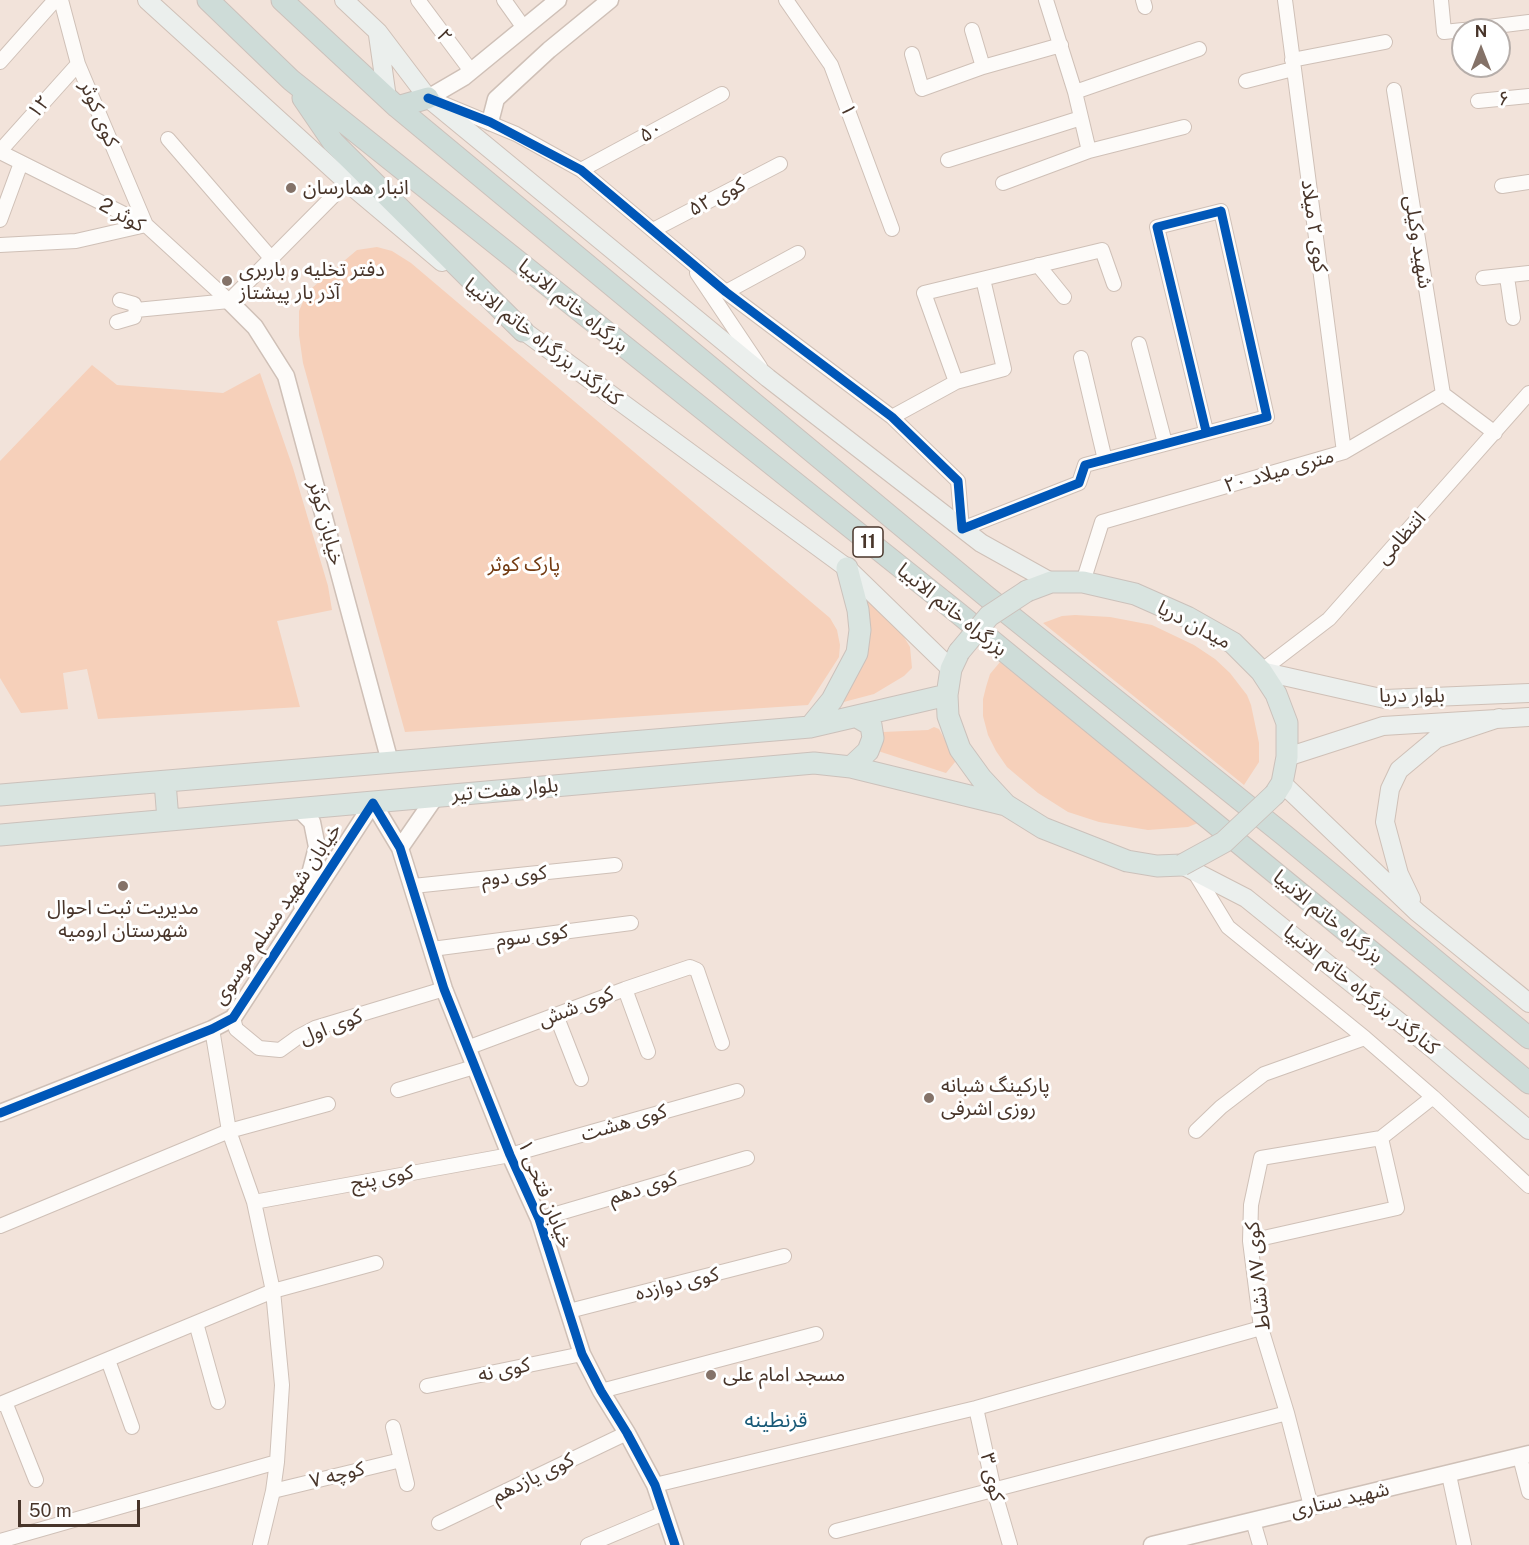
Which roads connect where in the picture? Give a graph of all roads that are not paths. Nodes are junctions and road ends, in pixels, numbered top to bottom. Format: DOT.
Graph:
graph roads {
  1 [pos="55,0"];
  2 [pos="61,0"];
  3 [pos="147,0"];
  4 [pos="208,0"];
  5 [pos="282,0"];
  6 [pos="344,0"];
  7 [pos="418,0"];
  8 [pos="504,0"];
  9 [pos="558,0"];
  10 [pos="786,0"];
  11 [pos="1046,0"];
  12 [pos="1285,0"];
  13 [pos="1441,0"];
  14 [pos="604,2"];
  15 [pos="1529,22"];
  16 [pos="1511,24"];
  17 [pos="524,28"];
  18 [pos="972,30"];
  19 [pos="378,32"];
  20 [pos="1451,32"];
  21 [pos="1385,42"];
  22 [pos="1061,45"];
  23 [pos="1199,49"];
  24 [pos="912,54"];
  25 [pos="0,62"];
  26 [pos="78,64"];
  27 [pos="1293,64"];
  28 [pos="983,67"];
  29 [pos="471,71"];
  30 [pos="291,80"];
  31 [pos="1246,81"];
  32 [pos="1394,90"];
  33 [pos="1075,92"];
  34 [pos="722,94"];
  35 [pos="1529,96"];
  36 [pos="428,98"];
  37 [pos="1478,101"];
  38 [pos="392,103"];
  39 [pos="1081,118"];
  40 [pos="490,122"];
  41 [pos="1184,127"];
  42 [pos="168,139"];
  43 [pos="0,151"];
  44 [pos="1089,151"];
  45 [pos="948,160"];
  46 [pos="21,162"];
  47 [pos="780,164"];
  48 [pos="581,170"];
  49 [pos="347,182"];
  50 [pos="1529,182"];
  51 [pos="1004,183"];
  52 [pos="1502,186"];
  53 [pos="0,220"];
  54 [pos="146,225"];
  55 [pos="892,229"];
  56 [pos="653,230"];
  57 [pos="0,245"];
  58 [pos="798,253"];
  59 [pos="271,258"];
  60 [pos="688,260"];
  61 [pos="1038,265"];
  62 [pos="1529,273"];
  63 [pos="1507,277"];
  64 [pos="1483,278"];
  65 [pos="983,279"];
  66 [pos="1114,284"];
  67 [pos="726,292"];
  68 [pos="1064,297"];
  69 [pos="120,300"];
  70 [pos="228,301"];
  71 [pos="136,310"];
  72 [pos="1513,318"];
  73 [pos="117,322"];
  74 [pos="523,331"];
  75 [pos="1139,344"];
  76 [pos="1081,358"];
  77 [pos="768,378"];
  78 [pos="956,382"];
  79 [pos="1529,393"];
  80 [pos="1443,394"];
  81 [pos="892,417"];
  82 [pos="1206,431"];
  83 [pos="1495,432"];
  84 [pos="1165,443"];
  85 [pos="1344,452"];
  86 [pos="1105,460"];
  87 [pos="962,529"];
  88 [pos="847,568"];
  89 [pos="1051,582"];
  90 [pos="1083,582"];
  91 [pos="955,660"];
  92 [pos="1261,671"];
  93 [pos="1529,693"];
  94 [pos="947,695"];
  95 [pos="857,717"];
  96 [pos="1529,717"];
  97 [pos="1499,718"];
  98 [pos="810,727"];
  99 [pos="1287,757"];
  100 [pos="390,762"];
  101 [pos="851,767"];
  102 [pos="165,782"];
  103 [pos="1278,788"];
  104 [pos="0,795"];
  105 [pos="435,796"];
  106 [pos="373,803"];
  107 [pos="1006,805"];
  108 [pos="275,810"];
  109 [pos="168,820"];
  110 [pos="0,835"];
  111 [pos="400,848"];
  112 [pos="615,865"];
  113 [pos="1189,869"];
  114 [pos="413,886"];
  115 [pos="1417,912"];
  116 [pos="298,920"];
  117 [pos="631,923"];
  118 [pos="432,948"];
  119 [pos="444,989"];
  120 [pos="625,989"];
  121 [pos="1529,1003"];
  122 [pos="556,1015"];
  123 [pos="233,1018"];
  124 [pos="212,1029"];
  125 [pos="1365,1038"];
  126 [pos="1529,1038"];
  127 [pos="722,1043"];
  128 [pos="467,1048"];
  129 [pos="648,1052"];
  130 [pos="474,1067"];
  131 [pos="581,1079"];
  132 [pos="1529,1083"];
  133 [pos="398,1090"];
  134 [pos="737,1091"];
  135 [pos="1433,1097"];
  136 [pos="328,1104"];
  137 [pos="0,1113"];
  138 [pos="1529,1130"];
  139 [pos="229,1131"];
  140 [pos="1196,1131"];
  141 [pos="1381,1138"];
  142 [pos="510,1155"];
  143 [pos="747,1158"];
  144 [pos="1529,1186"];
  145 [pos="254,1202"];
  146 [pos="539,1219"];
  147 [pos="0,1226"];
  148 [pos="1250,1241"];
  149 [pos="784,1256"];
  150 [pos="376,1263"];
  151 [pos="273,1291"];
  152 [pos="569,1311"];
  153 [pos="196,1323"];
  154 [pos="1261,1328"];
  155 [pos="816,1335"];
  156 [pos="582,1354"];
  157 [pos="108,1360"];
  158 [pos="427,1386"];
  159 [pos="601,1391"];
  160 [pos="218,1402"];
  161 [pos="2,1403"];
  162 [pos="976,1408"];
  163 [pos="1287,1413"];
  164 [pos="132,1427"];
  165 [pos="393,1427"];
  166 [pos="627,1433"];
  167 [pos="1524,1456"];
  168 [pos="400,1460"];
  169 [pos="277,1462"];
  170 [pos="1449,1475"];
  171 [pos="36,1480"];
  172 [pos="407,1484"];
  173 [pos="654,1485"];
  174 [pos="994,1490"];
  175 [pos="273,1491"];
  176 [pos="1529,1491"];
  177 [pos="1311,1506"];
  178 [pos="664,1513"];
  179 [pos="1253,1521"];
  180 [pos="439,1523"];
  181 [pos="836,1531"];
  182 [pos="0,1541"];
  183 [pos="260,1545"];
  184 [pos="588,1545"];
  185 [pos="675,1545"];
  186 [pos="1010,1545"];
  187 [pos="1153,1545"];
  188 [pos="1260,1545"];
  189 [pos="1464,1545"];
  1 -- 25 [label="street"];
  2 -- 26 [label="street, کوی کوثر"];
  3 -- 49 [label="main road, کنارگذر بزرگراه خاتم الانبیا"];
  4 -- 30 [label="highway, بزرگراه خاتم الانبیا / 11"];
  5 -- 38 [label="highway, بزرگراه خاتم الانبیا / 11"];
  6 -- 19 [label="main road"];
  7 -- 29 [label="street, ۲"];
  8 -- 17 [label="street"];
  9 -- 17 [label="street"];
  10 -- 55 [label="street, ۱"];
  11 -- 22 [label="street"];
  12 -- 27 [label="street, کوی ۲ میلاد"];
  13 -- 20 [label="street"];
  14 -- 40 [label="street"];
  15 -- 16 [label="street"];
  17 -- 29 [label="street"];
  18 -- 28 [label="street"];
  19 -- 36 [label="main road"];
  19 -- 38 [label="main road"];
  21 -- 27 [label="street"];
  22 -- 28 [label="street"];
  22 -- 33 [label="street"];
  23 -- 33 [label="street"];
  24 -- 28 [label="street"];
  26 -- 43 [label="street, ۱۲"];
  26 -- 54 [label="street, کوی کوثر"];
  27 -- 31 [label="street"];
  27 -- 85 [label="street, کوی ۲ میلاد"];
  29 -- 36 [label="street"];
  30 -- 74 [label="highway"];
  30 -- 132 [label="highway, بزرگراه خاتم الانبیا / 11"];
  32 -- 80 [label="street, شهید وکیلی"];
  33 -- 39 [label="street"];
  34 -- 48 [label="street, ۵۰"];
  35 -- 37 [label="street, ۶"];
  36 -- 38 [label="highway"];
  36 -- 40 [label="street"];
  36 -- 77 [label="main road"];
  38 -- 126 [label="highway, بزرگراه خاتم الانبیا / 11"];
  39 -- 44 [label="street"];
  39 -- 45 [label="street"];
  40 -- 48 [label="street"];
  41 -- 44 [label="street"];
  42 -- 59 [label="street"];
  43 -- 46 [label="street, کوثر 2"];
  44 -- 51 [label="street"];
  46 -- 53 [label="street"];
  46 -- 54 [label="street, کوثر 2"];
  47 -- 56 [label="street, کوی ۵۲"];
  48 -- 56 [label="street"];
  49 -- 59 [label="street"];
  49 -- 74 [label="main road, کنارگذر بزرگراه خاتم الانبیا"];
  50 -- 52 [label="street"];
  54 -- 57 [label="street"];
  54 -- 70 [label="street, کوثر 2"];
  56 -- 60 [label="street"];
  58 -- 67 [label="street"];
  59 -- 70 [label="street"];
  60 -- 67 [label="street"];
  60 -- 77 [label="street"];
  61 -- 65 [label="street"];
  61 -- 66 [label="street"];
  61 -- 68 [label="street"];
  62 -- 63 [label="street"];
  63 -- 64 [label="street"];
  63 -- 72 [label="street"];
  65 -- 78 [label="street"];
  65 -- 78 [label="street"];
  67 -- 81 [label="street"];
  69 -- 71 [label="street"];
  70 -- 71 [label="street"];
  70 -- 100 [label="street, خیابان کوثر"];
  71 -- 73 [label="street"];
  74 -- 88 [label="main road, کنارگذر بزرگراه خاتم الانبیا"];
  75 -- 84 [label="street"];
  76 -- 86 [label="street"];
  77 -- 87 [label="main road"];
  78 -- 81 [label="street"];
  79 -- 83 [label="street, انتظامی"];
  80 -- 83 [label="street"];
  80 -- 85 [label="street, ۲۰ متری میلاد"];
  81 -- 87 [label="street"];
  82 -- 82 [label="street"];
  82 -- 84 [label="street"];
  83 -- 92 [label="street, انتظامی"];
  84 -- 86 [label="street"];
  85 -- 90 [label="street, ۲۰ متری میلاد"];
  86 -- 87 [label="street"];
  87 -- 89 [label="main road"];
  88 -- 91 [label="main road, کنارگذر بزرگراه خاتم الانبیا"];
  88 -- 98 [label="main road"];
  89 -- 90 [label="main road, میدان دریا"];
  89 -- 91 [label="main road, میدان دریا, bridge"];
  90 -- 92 [label="main road, میدان دریا"];
  91 -- 94 [label="main road"];
  92 -- 93 [label="main road, بلوار دریا"];
  92 -- 99 [label="main road, میدان دریا"];
  94 -- 95 [label="main road, بلوار هفت تیر"];
  94 -- 107 [label="main road"];
  95 -- 98 [label="main road, بلوار هفت تیر"];
  95 -- 101 [label="main road"];
  96 -- 97 [label="main road, بلوار دریا"];
  97 -- 99 [label="main road, بلوار دریا"];
  97 -- 115 [label="main road"];
  98 -- 100 [label="main road, بلوار هفت تیر"];
  99 -- 103 [label="main road, میدان دریا"];
  100 -- 102 [label="main road, بلوار هفت تیر"];
  101 -- 105 [label="main road, بلوار هفت تیر"];
  101 -- 107 [label="main road, بلوار هفت تیر"];
  102 -- 104 [label="main road, بلوار هفت تیر"];
  102 -- 109 [label="main road"];
  103 -- 113 [label="main road, bridge"];
  103 -- 115 [label="main road"];
  105 -- 106 [label="main road, بلوار هفت تیر"];
  105 -- 111 [label="street"];
  106 -- 108 [label="main road, بلوار هفت تیر"];
  106 -- 111 [label="street, خیابان فتحی ۱"];
  106 -- 116 [label="street, خیابان شهید مسلم موسوی"];
  107 -- 113 [label="main road"];
  108 -- 109 [label="main road, بلوار هفت تیر"];
  108 -- 116 [label="street, خیابان شهید مسلم موسوی"];
  109 -- 110 [label="main road, بلوار هفت تیر"];
  111 -- 114 [label="street, خیابان فتحی ۱"];
  112 -- 114 [label="street, کوی دوم"];
  113 -- 125 [label="street"];
  113 -- 138 [label="main road, کنارگذر بزرگراه خاتم الانبیا"];
  114 -- 118 [label="street, خیابان فتحی ۱"];
  115 -- 121 [label="main road"];
  116 -- 123 [label="street, خیابان شهید مسلم موسوی"];
  117 -- 118 [label="street, کوی سوم"];
  118 -- 119 [label="street, خیابان فتحی ۱"];
  119 -- 123 [label="street, کوی اول"];
  119 -- 128 [label="street, خیابان فتحی ۱"];
  120 -- 122 [label="street, کوی شش"];
  120 -- 127 [label="street, کوی شش"];
  120 -- 129 [label="street"];
  122 -- 128 [label="street, کوی شش"];
  122 -- 131 [label="street"];
  123 -- 124 [label="street, خیابان شهید مسلم موسوی"];
  124 -- 137 [label="street, خیابان شهید مسلم موسوی"];
  124 -- 139 [label="street"];
  125 -- 135 [label="street"];
  125 -- 140 [label="street"];
  128 -- 130 [label="street, خیابان فتحی ۱"];
  130 -- 133 [label="street"];
  130 -- 142 [label="street, خیابان فتحی ۱"];
  134 -- 142 [label="street, کوی هشت"];
  135 -- 141 [label="street, کوی ۸۷ نشاط"];
  135 -- 144 [label="street"];
  136 -- 139 [label="street"];
  139 -- 145 [label="street"];
  139 -- 147 [label="street"];
  141 -- 148 [label="street, کوی ۸۷ نشاط"];
  141 -- 148 [label="street"];
  142 -- 145 [label="street, کوی پنج"];
  142 -- 146 [label="street, خیابان فتحی ۱"];
  143 -- 146 [label="street, کوی دهم"];
  145 -- 151 [label="street"];
  146 -- 152 [label="street, خیابان فتحی ۱"];
  148 -- 154 [label="street, کوی ۸۷ نشاط"];
  149 -- 152 [label="street, کوی دوازده"];
  150 -- 151 [label="street"];
  151 -- 153 [label="street"];
  151 -- 169 [label="street"];
  152 -- 156 [label="street, خیابان فتحی ۱"];
  153 -- 157 [label="street"];
  153 -- 160 [label="street"];
  154 -- 162 [label="street"];
  154 -- 163 [label="street, کوی ۸۷ نشاط"];
  155 -- 159 [label="street"];
  156 -- 158 [label="street, کوی نه"];
  156 -- 159 [label="street, خیابان فتحی ۱"];
  157 -- 161 [label="street"];
  157 -- 164 [label="street"];
  159 -- 166 [label="street, خیابان فتحی ۱"];
  161 -- 171 [label="street"];
  162 -- 173 [label="street"];
  162 -- 174 [label="street, کوی ۳"];
  163 -- 174 [label="street"];
  163 -- 177 [label="street, کوی ۸۷ نشاط"];
  165 -- 168 [label="street"];
  166 -- 173 [label="street, خیابان فتحی ۱"];
  166 -- 180 [label="street, کوی یازدهم"];
  167 -- 170 [label="street, شهید ستاری"];
  167 -- 176 [label="street"];
  168 -- 172 [label="street"];
  168 -- 175 [label="street, کوچه ۷"];
  169 -- 175 [label="street"];
  169 -- 182 [label="street"];
  170 -- 177 [label="street, شهید ستاری"];
  170 -- 189 [label="street"];
  173 -- 178 [label="street, خیابان فتحی ۱"];
  174 -- 181 [label="street"];
  174 -- 186 [label="street, کوی ۳"];
  175 -- 183 [label="street"];
  177 -- 179 [label="street, شهید ستاری"];
  178 -- 184 [label="street"];
  178 -- 185 [label="street, خیابان فتحی ۱"];
  179 -- 187 [label="street, شهید ستاری"];
  179 -- 188 [label="street"];
}
